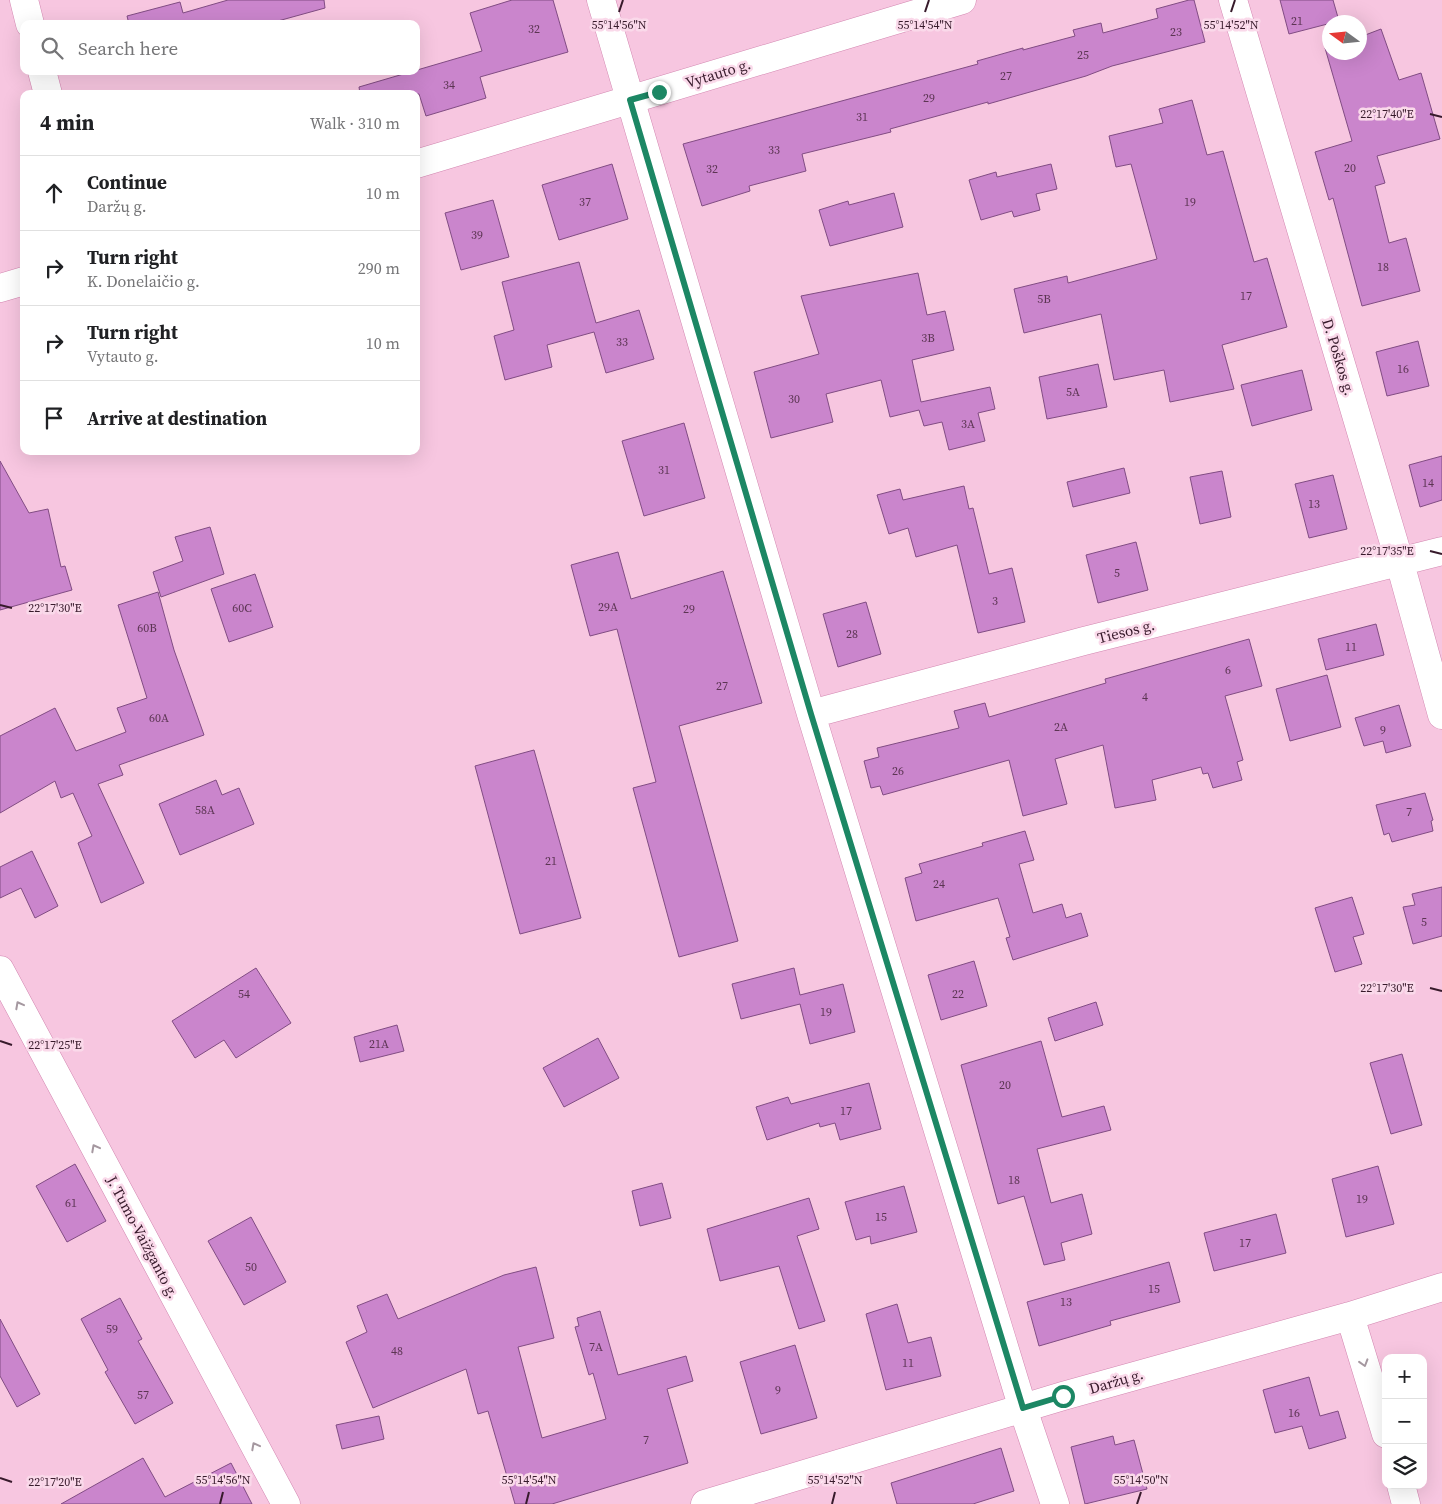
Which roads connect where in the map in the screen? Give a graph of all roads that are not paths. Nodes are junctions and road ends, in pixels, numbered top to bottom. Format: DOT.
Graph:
graph roads {
  1 [pos="24,0"];
  2 [pos="601,0"];
  3 [pos="962,0"];
  4 [pos="1233,0"];
  5 [pos="29,20"];
  6 [pos="43,75"];
  7 [pos="47,90"];
  8 [pos="630,100"];
  9 [pos="420,163"];
  10 [pos="20,282"];
  11 [pos="0,288"];
  12 [pos="1442,551"];
  13 [pos="1400,563"];
  14 [pos="811,714"];
  15 [pos="1442,715"];
  16 [pos="0,970"];
  17 [pos="1442,1287"];
  18 [pos="1350,1316"];
  19 [pos="1023,1408"];
  20 [pos="1382,1421"];
  21 [pos="1402,1489"];
  22 [pos="286,1504"];
  23 [pos="705,1504"];
  24 [pos="1055,1504"];
  25 [pos="1406,1504"];
  1 -- 5 [label="street"];
  2 -- 8 [label="street"];
  3 -- 8 [label="street, Vytauto g."];
  4 -- 13 [label="street, D. Poškos g."];
  6 -- 7 [label="street"];
  8 -- 9 [label="street, Vytauto g."];
  8 -- 14 [label="street"];
  10 -- 11 [label="street"];
  12 -- 13 [label="street, Tiesos g."];
  13 -- 14 [label="street, Tiesos g."];
  13 -- 15 [label="street, D. Poškos g."];
  14 -- 19 [label="street"];
  22 -- 16 [label="street, J. Tumo-Vaižganto g., one-way"];
  17 -- 18 [label="street, Daržų g."];
  18 -- 19 [label="street, Daržų g."];
  18 -- 20 [label="street, one-way"];
  19 -- 23 [label="street, Daržų g."];
  19 -- 24 [label="street"];
  21 -- 25 [label="street"];
}
